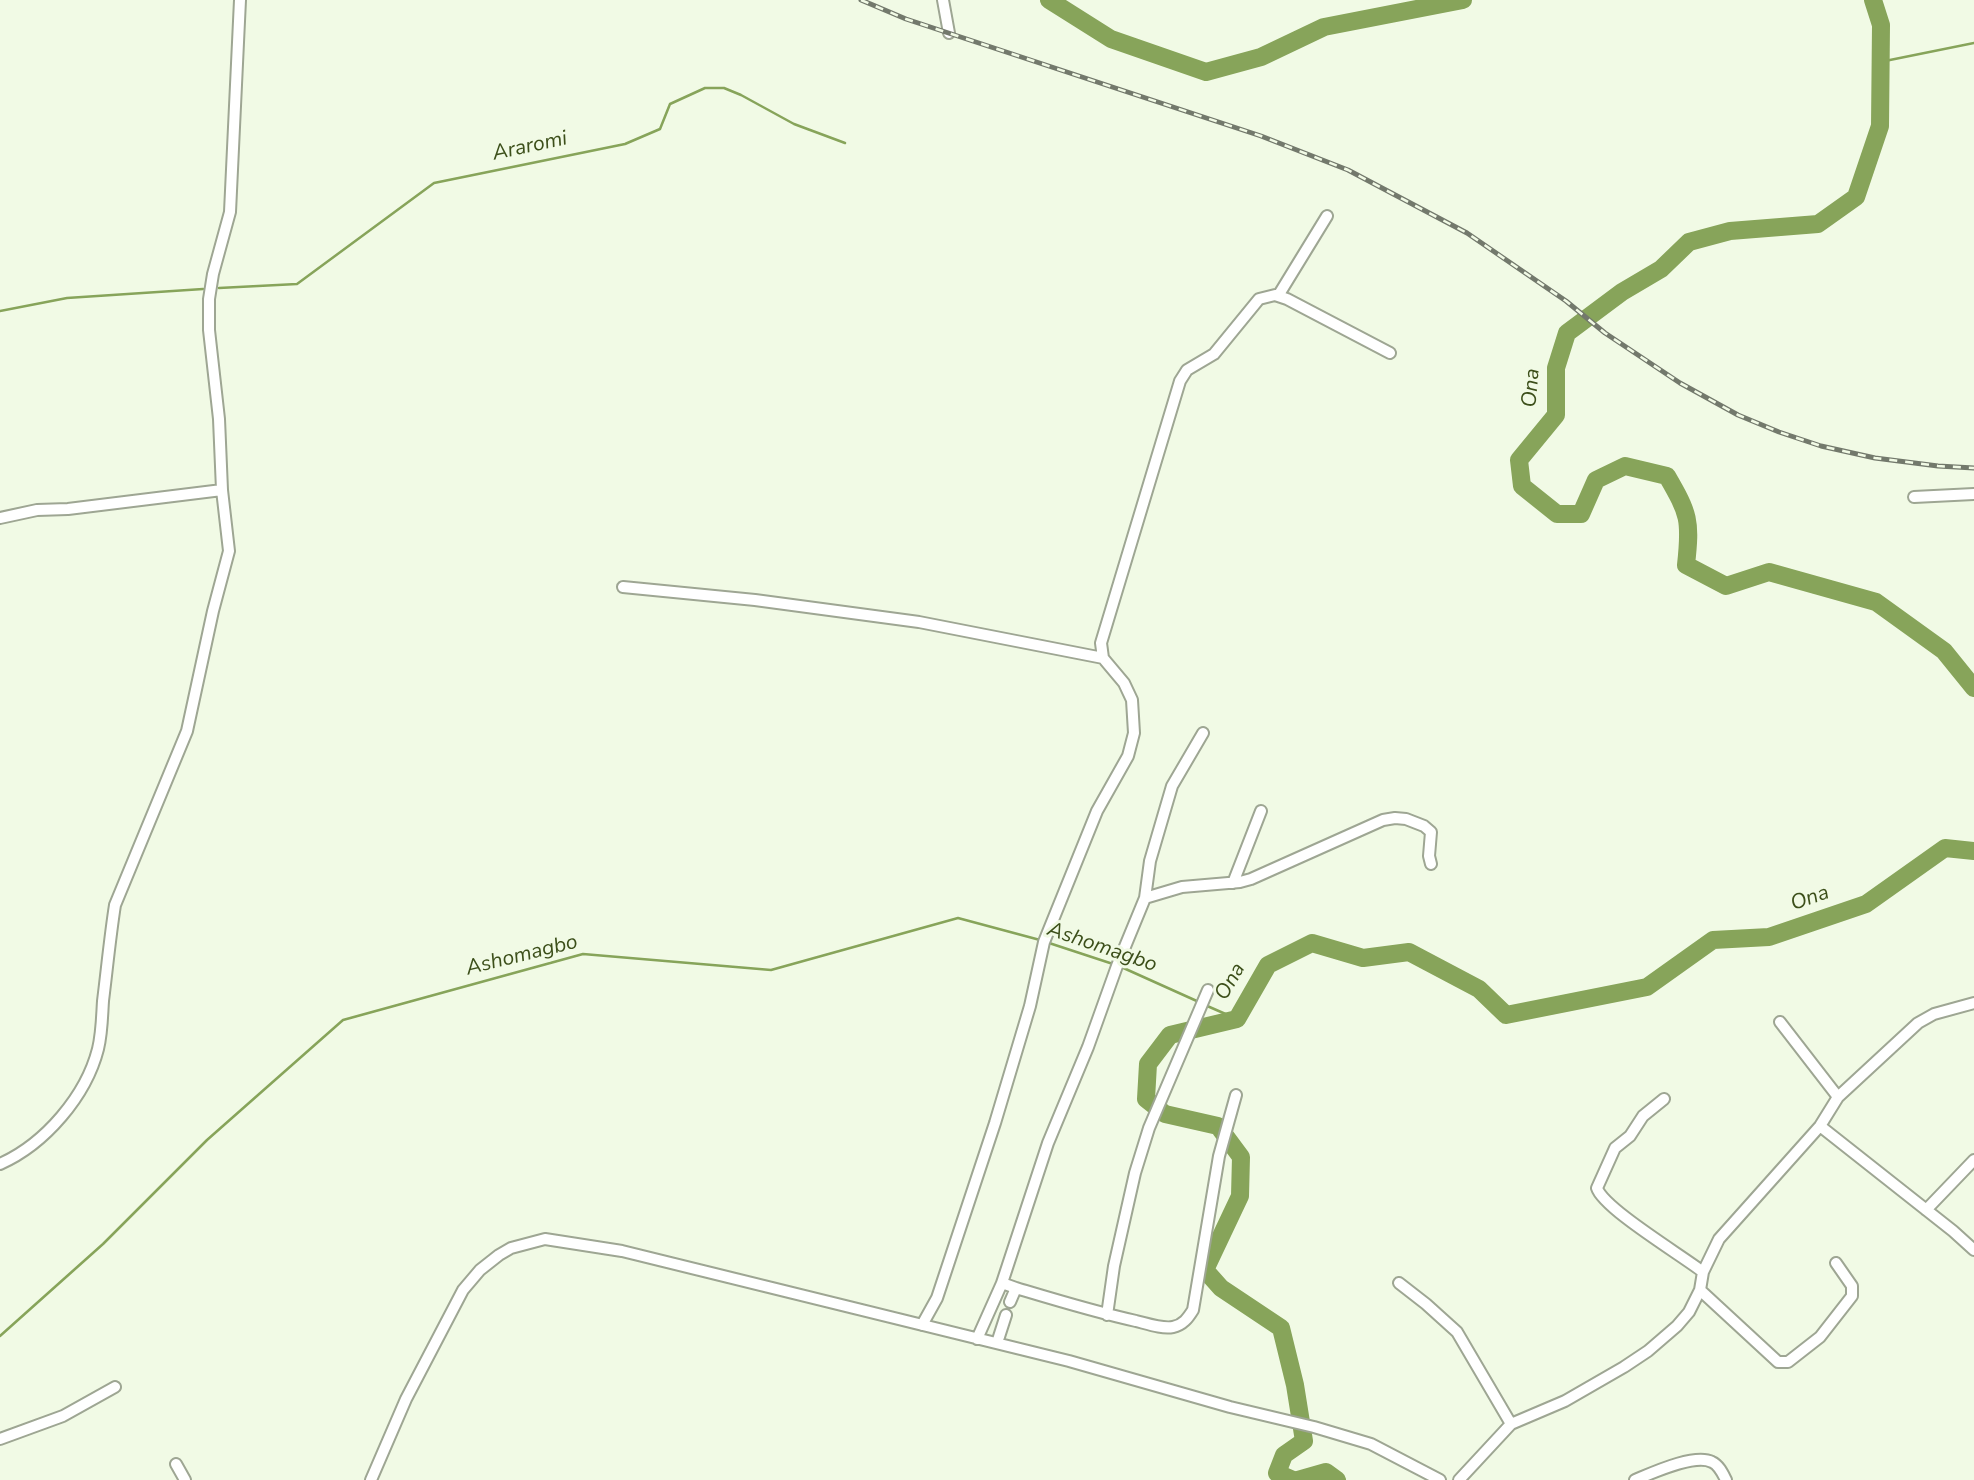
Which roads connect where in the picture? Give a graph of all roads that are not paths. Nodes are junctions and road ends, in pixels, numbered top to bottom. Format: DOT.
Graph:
graph roads {
  1 [pos="240,0"];
  2 [pos="943,0"];
  3 [pos="949,33"];
  4 [pos="1327,216"];
  5 [pos="1278,296"];
  6 [pos="1390,353"];
  7 [pos="222,490"];
  8 [pos="1974,494"];
  9 [pos="1914,497"];
  10 [pos="0,518"];
  11 [pos="623,587"];
  12 [pos="1103,659"];
  13 [pos="1203,733"];
  14 [pos="1261,811"];
  15 [pos="1431,864"];
  16 [pos="1233,883"];
  17 [pos="1145,898"];
  18 [pos="1208,990"];
  19 [pos="1974,1003"];
  20 [pos="1780,1022"];
  21 [pos="1236,1095"];
  22 [pos="1838,1097"];
  23 [pos="1664,1099"];
  24 [pos="1820,1126"];
  25 [pos="1974,1160"];
  26 [pos="0,1164"];
  27 [pos="1926,1210"];
  28 [pos="1974,1250"];
  29 [pos="1836,1263"];
  30 [pos="1703,1272"];
  31 [pos="1002,1283"];
  32 [pos="1399,1283"];
  33 [pos="1016,1288"];
  34 [pos="1700,1290"];
  35 [pos="1010,1302"];
  36 [pos="1006,1315"];
  37 [pos="1107,1315"];
  38 [pos="922,1325"];
  39 [pos="977,1339"];
  40 [pos="997,1343"];
  41 [pos="115,1387"];
  42 [pos="1511,1424"];
  43 [pos="0,1439"];
  44 [pos="176,1464"];
  45 [pos="185,1480"];
  46 [pos="372,1480"];
  47 [pos="1440,1480"];
  48 [pos="1459,1480"];
  49 [pos="1635,1480"];
  50 [pos="1726,1480"];
  1 -- 7 [label="street"];
  2 -- 3 [label="street"];
  4 -- 5 [label="street"];
  5 -- 6 [label="street"];
  5 -- 12 [label="street"];
  7 -- 10 [label="street"];
  7 -- 26 [label="street"];
  8 -- 9 [label="street"];
  11 -- 12 [label="street"];
  12 -- 38 [label="street"];
  13 -- 17 [label="street"];
  14 -- 16 [label="street"];
  15 -- 16 [label="street"];
  16 -- 17 [label="street"];
  17 -- 31 [label="street"];
  18 -- 37 [label="street"];
  19 -- 22 [label="street"];
  20 -- 22 [label="street"];
  21 -- 37 [label="street"];
  22 -- 24 [label="street"];
  23 -- 30 [label="street"];
  24 -- 27 [label="street"];
  24 -- 30 [label="street"];
  25 -- 27 [label="street"];
  27 -- 28 [label="street"];
  29 -- 34 [label="street"];
  30 -- 34 [label="street"];
  31 -- 33 [label="street"];
  31 -- 39 [label="street"];
  32 -- 42 [label="street"];
  33 -- 35 [label="street"];
  33 -- 37 [label="street"];
  34 -- 42 [label="street"];
  36 -- 40 [label="street"];
  38 -- 39 [label="street"];
  38 -- 46 [label="street"];
  39 -- 40 [label="street"];
  40 -- 47 [label="street"];
  41 -- 43 [label="street"];
  42 -- 48 [label="street"];
  44 -- 45 [label="street"];
  49 -- 50 [label="street"];
}
